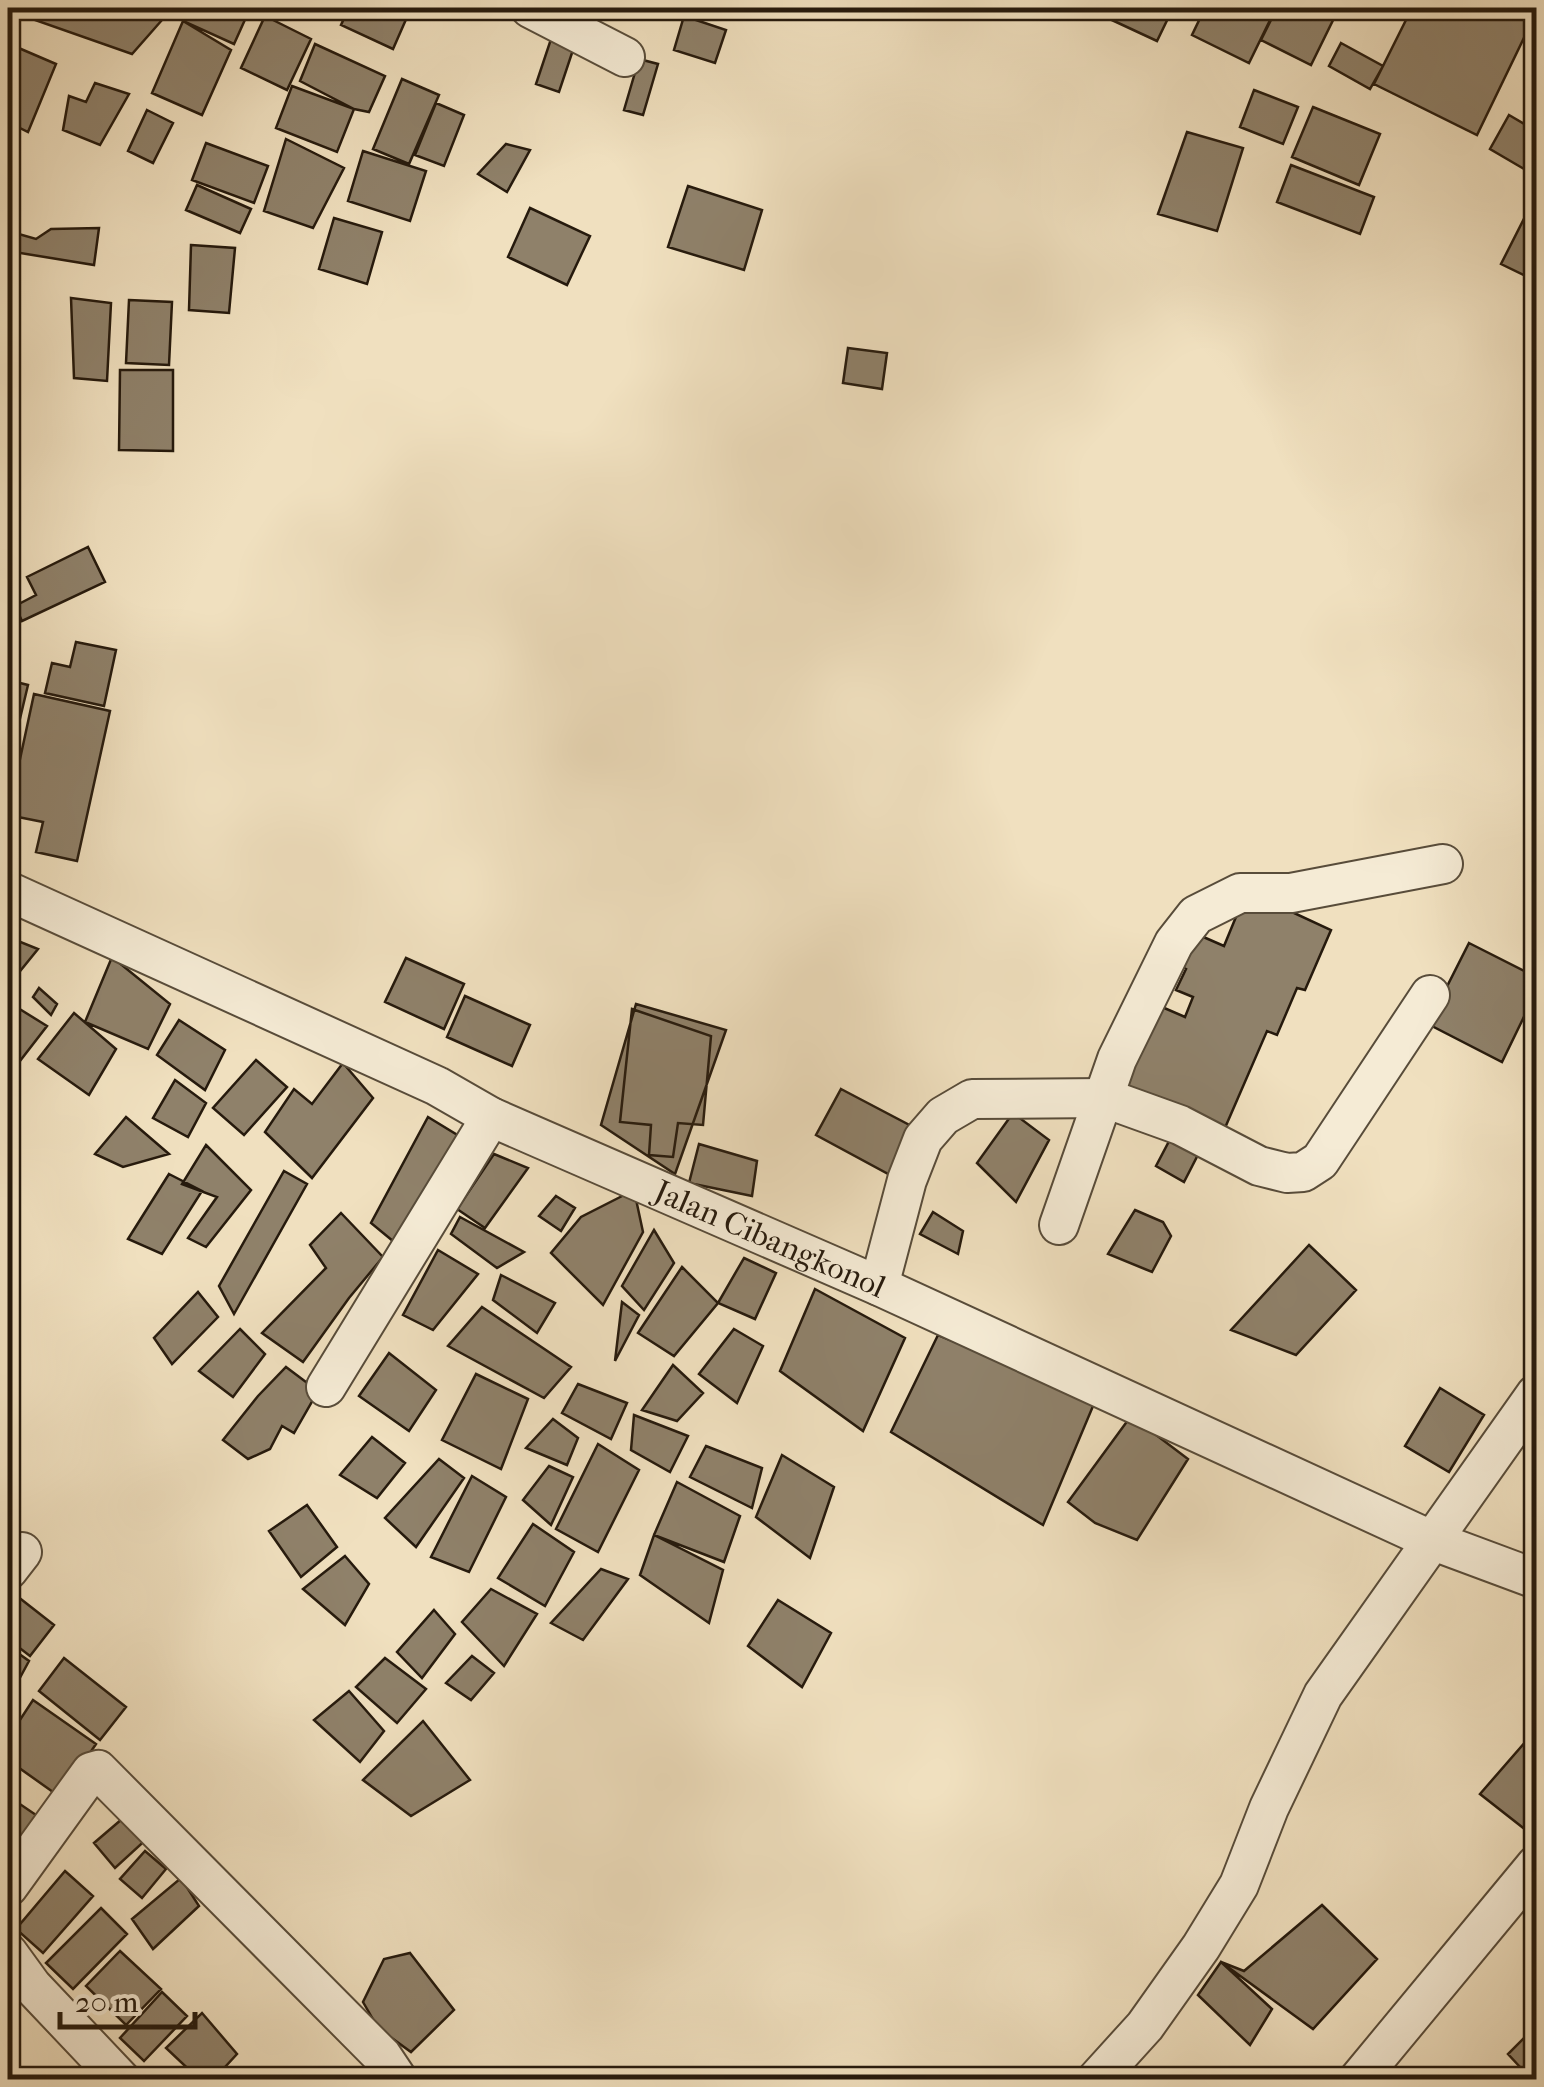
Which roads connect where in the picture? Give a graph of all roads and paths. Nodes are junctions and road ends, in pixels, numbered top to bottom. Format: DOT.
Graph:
graph roads {
  1 [pos="530,8"];
  2 [pos="625,57"];
  3 [pos="1443,864"];
  4 [pos="8,891"];
  5 [pos="1430,995"];
  6 [pos="1105,1098"];
  7 [pos="491,1117"];
  8 [pos="1059,1225"];
  9 [pos="879,1286"];
  10 [pos="326,1387"];
  11 [pos="1536,1394"];
  12 [pos="1431,1540"];
  13 [pos="1536,1579"];
  14 [pos="1536,1865"];
  15 [pos="8,1887"];
  16 [pos="8,1954"];
  17 [pos="120,2080"];
  18 [pos="398,2080"];
  19 [pos="1096,2080"];
  20 [pos="1358,2080"];
  1 -- 2 [label="street"];
  3 -- 6 [label="street"];
  4 -- 7 [label="street, Jalan Cibangkonol"];
  5 -- 6 [label="street"];
  6 -- 8 [label="street"];
  6 -- 9 [label="street"];
  7 -- 9 [label="street, Jalan Cibangkonol"];
  7 -- 10 [label="street"];
  9 -- 12 [label="street, Jalan Cibangkonol"];
  11 -- 12 [label="street"];
  12 -- 13 [label="street, Jalan Cibangkonol"];
  12 -- 19 [label="street"];
  14 -- 20 [label="street"];
  15 -- 18 [label="street"];
  16 -- 17 [label="street"];
}
